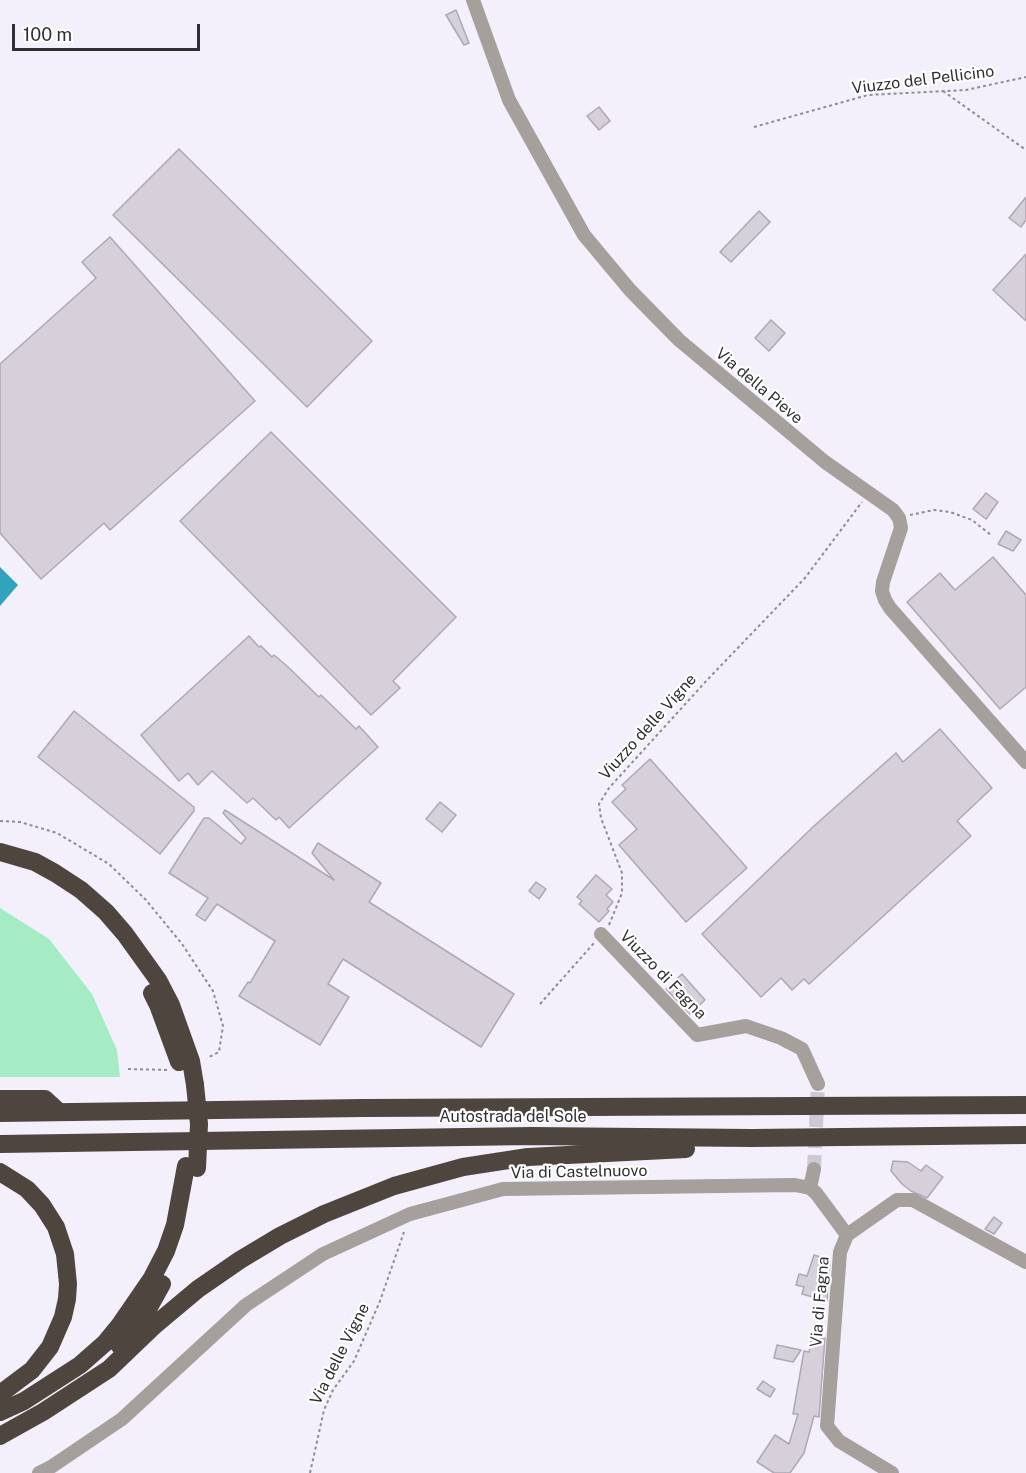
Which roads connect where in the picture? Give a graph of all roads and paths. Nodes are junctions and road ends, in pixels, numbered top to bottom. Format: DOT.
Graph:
graph roads {
  1 [pos="473,0"];
  2 [pos="1026,77"];
  3 [pos="942,91"];
  4 [pos="754,127"];
  5 [pos="1026,150"];
  6 [pos="869,493"];
  7 [pos="899,521"];
  8 [pos="991,535"];
  9 [pos="1026,762"];
  10 [pos="0,821"];
  11 [pos="0,852"];
  12 [pos="0,862"];
  13 [pos="601,934"];
  14 [pos="540,1004"];
  15 [pos="200,1062"];
  16 [pos="128,1070"];
  17 [pos="167,1070"];
  18 [pos="818,1084"];
  19 [pos="189,1086"];
  20 [pos="0,1099"];
  21 [pos="1026,1105"];
  22 [pos="59,1112"];
  23 [pos="0,1113"];
  24 [pos="1026,1135"];
  25 [pos="752,1138"];
  26 [pos="0,1144"];
  27 [pos="191,1167"];
  28 [pos="814,1169"];
  29 [pos="0,1172"];
  30 [pos="810,1188"];
  31 [pos="410,1215"];
  32 [pos="847,1235"];
  33 [pos="1026,1262"];
  34 [pos="77,1390"];
  35 [pos="0,1394"];
  36 [pos="0,1412"];
  37 [pos="0,1436"];
  38 [pos="39,1473"];
  39 [pos="310,1473"];
  40 [pos="892,1473"];
  1 -- 6 [label="street, Via della Pieve"];
  2 -- 3 [label="path, Viuzzo del Pellicino"];
  3 -- 4 [label="path, Viuzzo del Pellicino"];
  3 -- 5 [label="path"];
  6 -- 7 [label="street, Via della Pieve"];
  6 -- 13 [label="path, Viuzzo delle Vigne"];
  7 -- 8 [label="path"];
  7 -- 9 [label="street"];
  10 -- 15 [label="path"];
  11 -- 19 [label="highway"];
  12 -- 19 [label="highway"];
  13 -- 14 [label="path, Viuzzo delle Vigne"];
  13 -- 18 [label="street, Viuzzo di Fagna"];
  16 -- 17 [label="path"];
  19 -- 27 [label="highway"];
  20 -- 22 [label="highway"];
  21 -- 22 [label="highway, Autostrada del Sole"];
  22 -- 23 [label="highway, Autostrada del Sole"];
  24 -- 25 [label="highway, Autostrada del Sole"];
  25 -- 26 [label="highway, Autostrada del Sole"];
  25 -- 34 [label="highway"];
  27 -- 34 [label="highway"];
  27 -- 36 [label="highway"];
  28 -- 30 [label="street"];
  29 -- 35 [label="highway"];
  30 -- 31 [label="street, Via di Castelnuovo"];
  30 -- 32 [label="street"];
  31 -- 38 [label="street, Via di Castelnuovo"];
  31 -- 39 [label="path, Via delle Vigne"];
  32 -- 33 [label="street"];
  32 -- 40 [label="street, Via di Fagna"];
  34 -- 37 [label="highway"];
}
